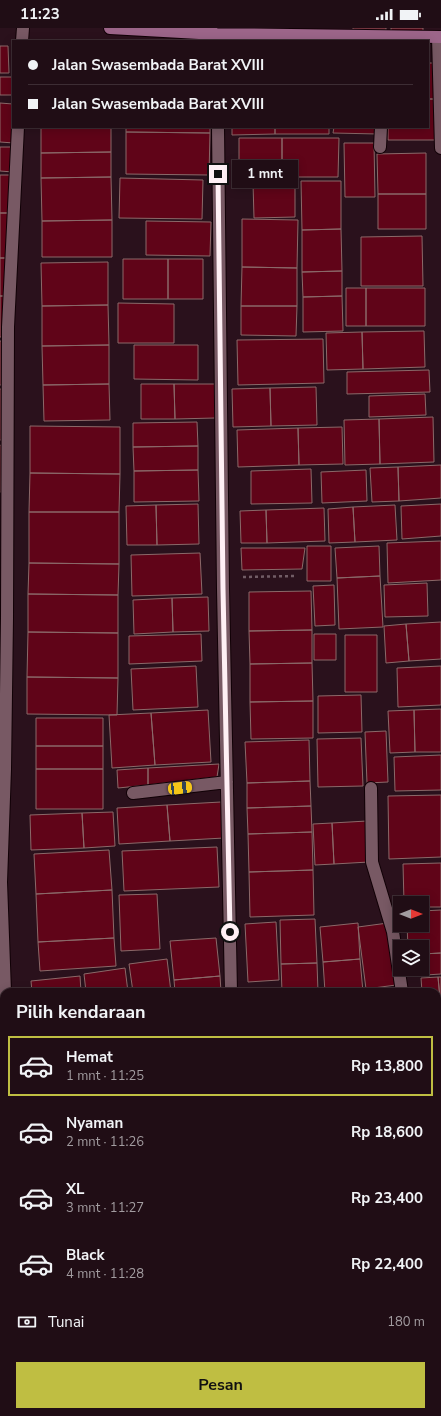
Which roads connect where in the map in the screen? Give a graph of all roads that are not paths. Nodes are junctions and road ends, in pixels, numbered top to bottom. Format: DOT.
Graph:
graph roads {
  1 [pos="23,28"];
  2 [pos="110,28"];
  3 [pos="439,37"];
  4 [pos="217,38"];
  5 [pos="382,39"];
  6 [pos="22,40"];
  7 [pos="18,128"];
  8 [pos="218,128"];
  9 [pos="381,128"];
  10 [pos="380,147"];
  11 [pos="441,148"];
  12 [pos="227,782"];
  13 [pos="371,788"];
  14 [pos="133,793"];
  15 [pos="5,988"];
  16 [pos="231,988"];
  17 [pos="401,988"];
  1 -- 6 [label="street"];
  2 -- 4 [label="street"];
  3 -- 5 [label="street"];
  3 -- 11 [label="street"];
  4 -- 5 [label="street"];
  7 -- 15 [label="street"];
  8 -- 12 [label="street"];
  9 -- 10 [label="street"];
  12 -- 14 [label="street"];
  12 -- 16 [label="street"];
  13 -- 17 [label="street"];
}
